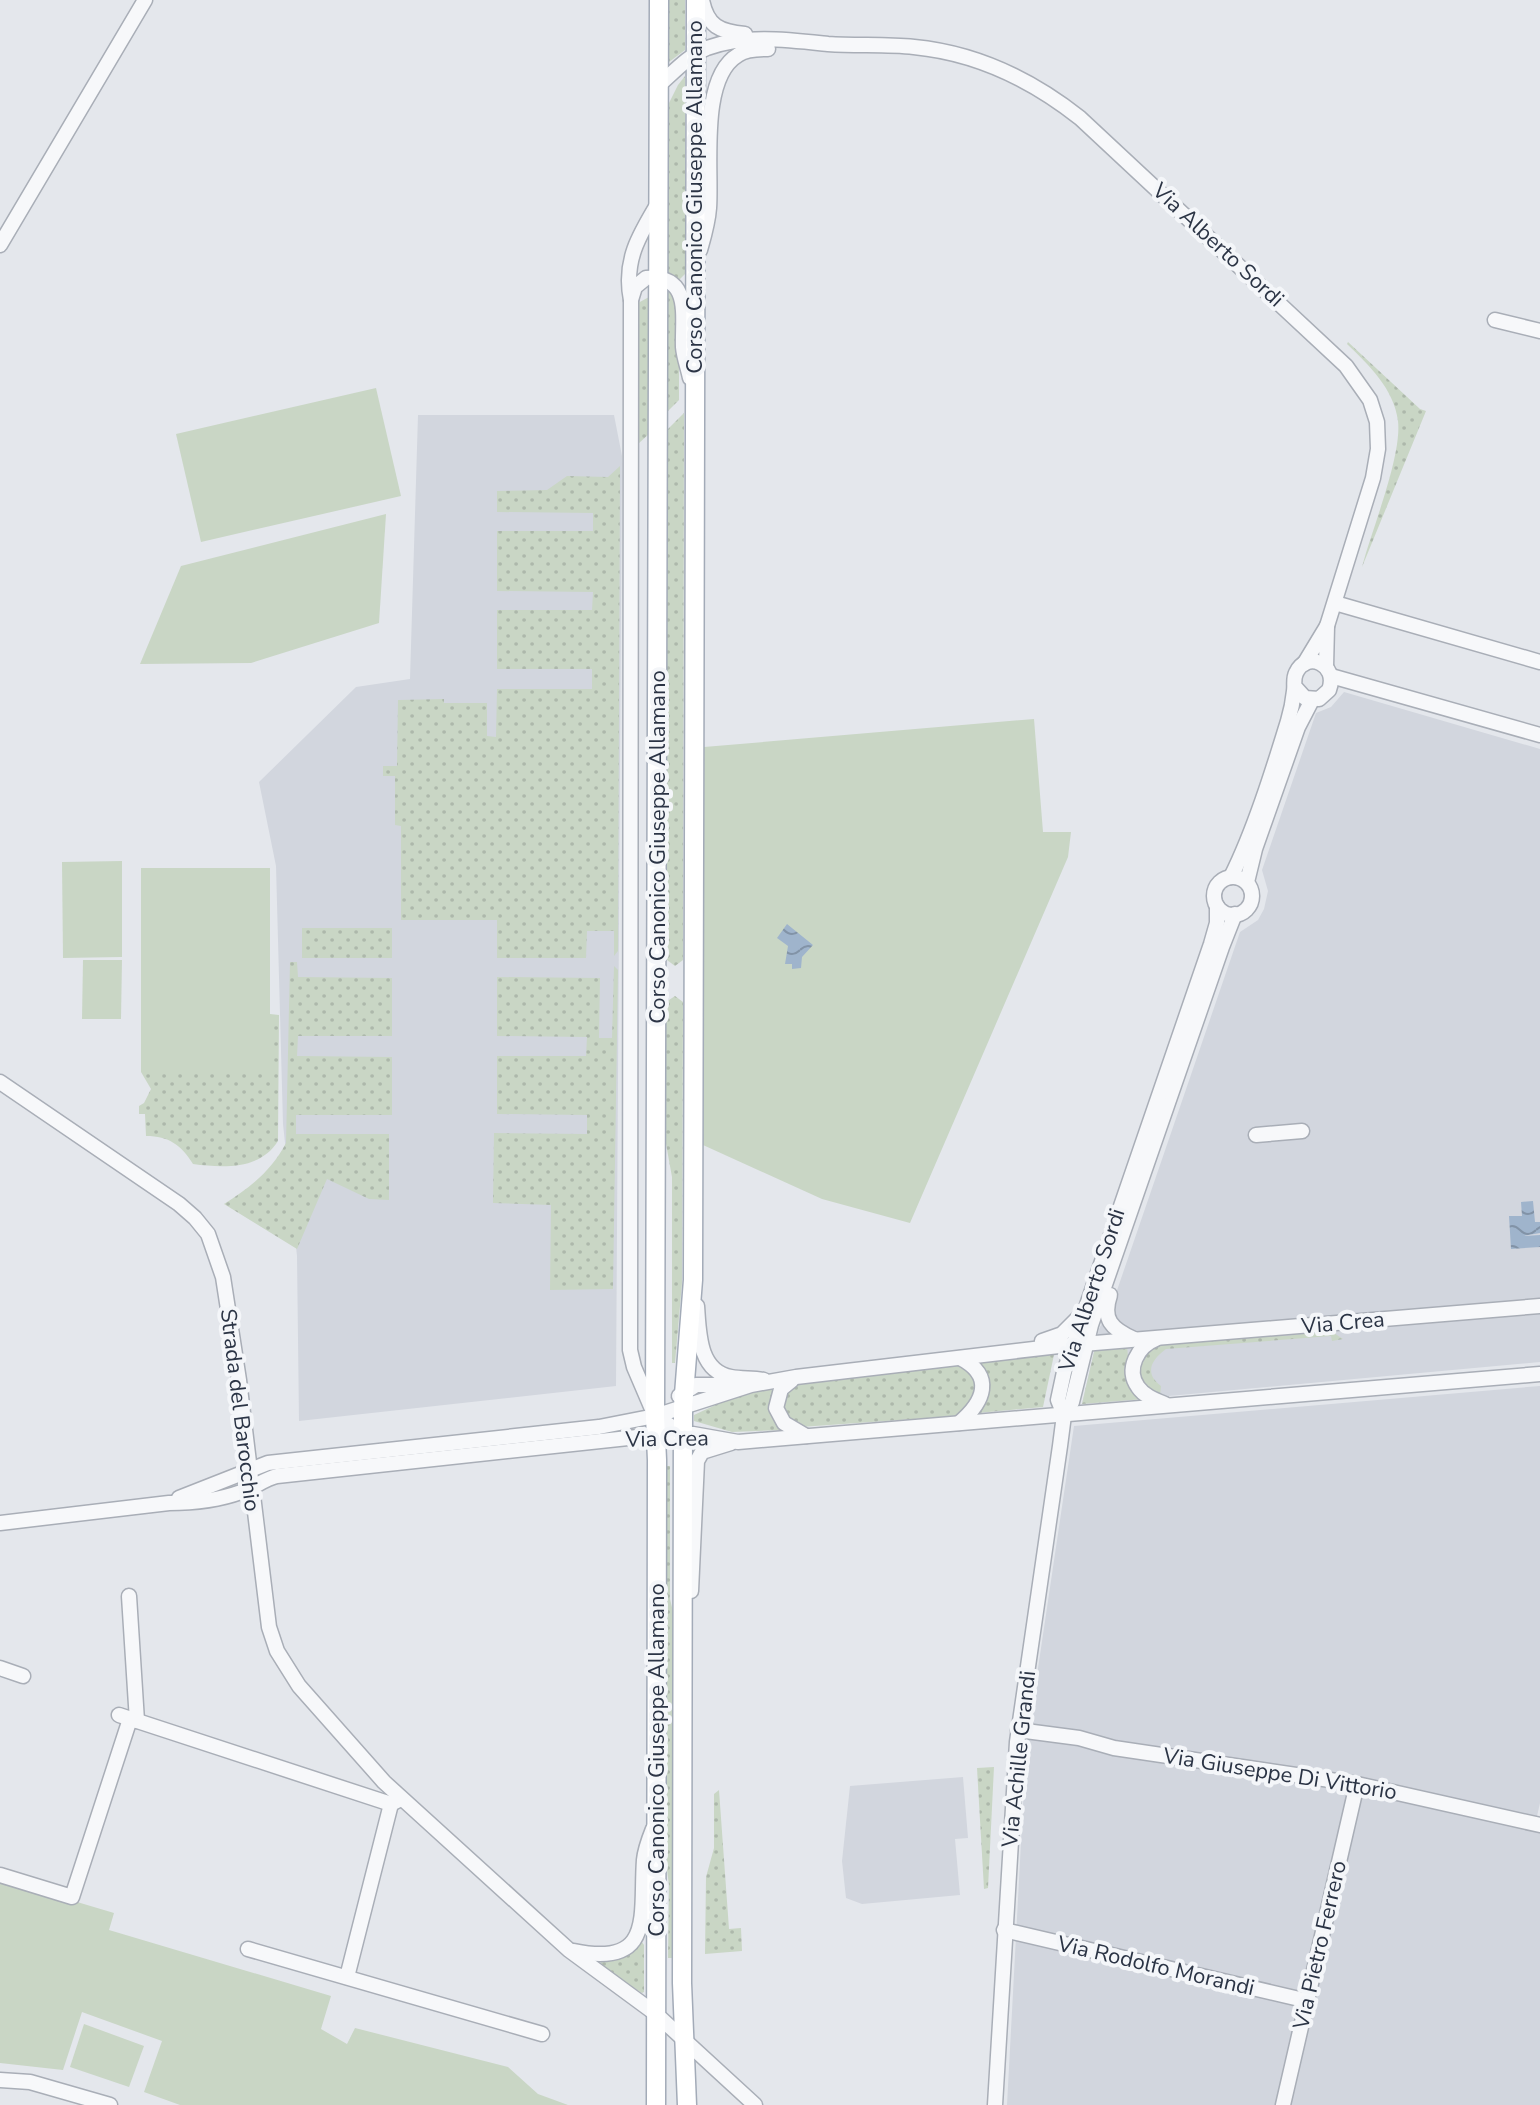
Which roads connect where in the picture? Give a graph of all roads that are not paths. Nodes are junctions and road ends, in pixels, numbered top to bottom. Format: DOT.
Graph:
graph roads {
  1 [pos="145,0"];
  2 [pos="659,0"];
  3 [pos="696,0"];
  4 [pos="702,0"];
  5 [pos="832,44"];
  6 [pos="696,54"];
  7 [pos="659,85"];
  8 [pos="659,202"];
  9 [pos="0,245"];
  10 [pos="695,266"];
  11 [pos="659,277"];
  12 [pos="631,300"];
  13 [pos="1495,320"];
  14 [pos="1540,331"];
  15 [pos="695,395"];
  16 [pos="1335,603"];
  17 [pos="1327,626"];
  18 [pos="1540,662"];
  19 [pos="1304,664"];
  20 [pos="1328,672"];
  21 [pos="1295,687"];
  22 [pos="1312,700"];
  23 [pos="1540,735"];
  24 [pos="1231,877"];
  25 [pos="1247,882"];
  26 [pos="1217,906"];
  27 [pos="1235,914"];
  28 [pos="657,985"];
  29 [pos="693,985"];
  30 [pos="0,1082"];
  31 [pos="1302,1131"];
  32 [pos="1256,1135"];
  33 [pos="1143,1155"];
  34 [pos="1127,1220"];
  35 [pos="693,1280"];
  36 [pos="1537,1307"];
  37 [pos="1085,1309"];
  38 [pos="1156,1339"];
  39 [pos="1138,1340"];
  40 [pos="1080,1344"];
  41 [pos="1006,1352"];
  42 [pos="960,1358"];
  43 [pos="1535,1372"];
  44 [pos="796,1377"];
  45 [pos="772,1381"];
  46 [pos="683,1400"];
  47 [pos="1170,1405"];
  48 [pos="1064,1415"];
  49 [pos="959,1423"];
  50 [pos="655,1425"];
  51 [pos="683,1434"];
  52 [pos="806,1436"];
  53 [pos="738,1442"];
  54 [pos="249,1471"];
  55 [pos="251,1488"];
  56 [pos="169,1503"];
  57 [pos="0,1523"];
  58 [pos="129,1596"];
  59 [pos="682,1651"];
  60 [pos="0,1668"];
  61 [pos="23,1676"];
  62 [pos="129,1718"];
  63 [pos="1018,1730"];
  64 [pos="1357,1784"];
  65 [pos="396,1801"];
  66 [pos="656,1817"];
  67 [pos="1540,1825"];
  68 [pos="0,1875"];
  69 [pos="1004,1930"];
  70 [pos="248,1949"];
  71 [pos="569,1950"];
  72 [pos="347,1977"];
  73 [pos="1308,2001"];
  74 [pos="656,2014"];
  75 [pos="542,2034"];
  76 [pos="685,2038"];
  77 [pos="0,2080"];
  78 [pos="110,2105"];
  79 [pos="656,2105"];
  80 [pos="687,2105"];
  81 [pos="755,2105"];
  82 [pos="995,2105"];
  83 [pos="1283,2105"];
  1 -- 9 [label="street"];
  2 -- 7 [label="main road, Corso Canonico Giuseppe Allamano"];
  3 -- 6 [label="main road, Corso Canonico Giuseppe Allamano"];
  4 -- 5 [label="street, Via Alberto Sordi"];
  5 -- 6 [label="street, Via Alberto Sordi"];
  5 -- 10 [label="street, Via Alberto Sordi"];
  5 -- 16 [label="street, Via Alberto Sordi"];
  6 -- 7 [label="street, Via Alberto Sordi"];
  6 -- 10 [label="main road, Corso Canonico Giuseppe Allamano"];
  7 -- 8 [label="main road, Corso Canonico Giuseppe Allamano"];
  8 -- 11 [label="main road, Corso Canonico Giuseppe Allamano"];
  8 -- 12 [label="street, Corso Canonico Giuseppe Allamano"];
  10 -- 15 [label="main road, Corso Canonico Giuseppe Allamano"];
  11 -- 12 [label="street, Corso Canonico Giuseppe Allamano"];
  11 -- 15 [label="street, Corso Canonico Giuseppe Allamano"];
  11 -- 28 [label="main road, Corso Canonico Giuseppe Allamano"];
  12 -- 50 [label="street, Corso Canonico Giuseppe Allamano"];
  13 -- 14 [label="street"];
  15 -- 29 [label="main road, Corso Canonico Giuseppe Allamano"];
  16 -- 17 [label="street, Via Alberto Sordi"];
  16 -- 18 [label="street"];
  17 -- 19 [label="street, Via Alberto Sordi"];
  17 -- 20 [label="street, Via Alberto Sordi"];
  19 -- 20 [label="street"];
  19 -- 21 [label="street, Via Alberto Sordi"];
  20 -- 22 [label="street, Via Alberto Sordi"];
  20 -- 23 [label="street"];
  21 -- 22 [label="street"];
  21 -- 24 [label="street, Via Alberto Sordi"];
  22 -- 25 [label="street, Via Alberto Sordi"];
  24 -- 25 [label="street"];
  24 -- 26 [label="street, Via Alberto Sordi"];
  25 -- 27 [label="street, Via Alberto Sordi"];
  26 -- 27 [label="street"];
  26 -- 33 [label="street, Via Alberto Sordi"];
  27 -- 33 [label="street, Via Alberto Sordi"];
  28 -- 29 [label="main road"];
  28 -- 50 [label="main road, Corso Canonico Giuseppe Allamano"];
  29 -- 35 [label="main road, Corso Canonico Giuseppe Allamano"];
  30 -- 54 [label="street, Strada del Barocchio"];
  31 -- 32 [label="street"];
  33 -- 34 [label="street, Via Alberto Sordi"];
  33 -- 37 [label="street, Via Alberto Sordi"];
  34 -- 39 [label="street, Via Alberto Sordi"];
  34 -- 40 [label="street, Via Alberto Sordi"];
  35 -- 45 [label="street"];
  35 -- 46 [label="main road, Corso Canonico Giuseppe Allamano"];
  36 -- 38 [label="street, Via Crea"];
  37 -- 40 [label="street, Via Alberto Sordi"];
  37 -- 41 [label="street, Via Crea"];
  38 -- 39 [label="street, Via Crea"];
  38 -- 47 [label="street"];
  39 -- 40 [label="street, Via Crea"];
  40 -- 41 [label="street, Via Crea"];
  40 -- 48 [label="street, Via Alberto Sordi"];
  41 -- 42 [label="street, Via Crea"];
  42 -- 44 [label="street, Via Crea"];
  42 -- 49 [label="street"];
  43 -- 47 [label="street, Via Crea"];
  44 -- 45 [label="street, Via Crea"];
  44 -- 52 [label="street"];
  45 -- 46 [label="street, Via Crea"];
  46 -- 50 [label="street, Via Crea"];
  46 -- 51 [label="main road, Corso Canonico Giuseppe Allamano"];
  47 -- 48 [label="street, Via Crea"];
  48 -- 49 [label="street, Via Crea"];
  48 -- 63 [label="street, Via Achille Grandi"];
  49 -- 52 [label="street, Via Crea"];
  50 -- 51 [label="street"];
  50 -- 54 [label="street, Via Crea"];
  50 -- 55 [label="street, Via Crea"];
  50 -- 66 [label="main road, Corso Canonico Giuseppe Allamano"];
  51 -- 53 [label="street, Via Crea"];
  51 -- 59 [label="main road, Corso Canonico Giuseppe Allamano"];
  52 -- 53 [label="street, Via Crea"];
  53 -- 59 [label="street"];
  54 -- 55 [label="street, Strada del Barocchio"];
  54 -- 56 [label="street, Via Crea"];
  55 -- 56 [label="street, Via Crea"];
  55 -- 65 [label="street, Strada del Barocchio"];
  56 -- 57 [label="street, Via Crea"];
  58 -- 62 [label="street"];
  59 -- 76 [label="main road, Corso Canonico Giuseppe Allamano"];
  60 -- 61 [label="street"];
  62 -- 65 [label="street, Strada del Barocchio"];
  62 -- 68 [label="street"];
  63 -- 64 [label="street, Via Giuseppe Di Vittorio"];
  63 -- 69 [label="street, Via Achille Grandi"];
  64 -- 67 [label="street, Via Giuseppe Di Vittorio"];
  64 -- 73 [label="street, Via Pietro Ferrero"];
  65 -- 71 [label="street, Strada del Barocchio"];
  65 -- 72 [label="street"];
  66 -- 71 [label="street"];
  66 -- 74 [label="main road, Corso Canonico Giuseppe Allamano"];
  69 -- 73 [label="street, Via Rodolfo Morandi"];
  69 -- 82 [label="street, Via Achille Grandi"];
  70 -- 72 [label="street"];
  71 -- 74 [label="street, Strada del Barocchio"];
  72 -- 75 [label="street"];
  73 -- 83 [label="street, Via Pietro Ferrero"];
  74 -- 76 [label="street, Strada del Barocchio"];
  74 -- 79 [label="main road, Corso Canonico Giuseppe Allamano"];
  76 -- 80 [label="main road, Corso Canonico Giuseppe Allamano"];
  76 -- 81 [label="street, Strada del Barocchio"];
  77 -- 78 [label="street"];
}
